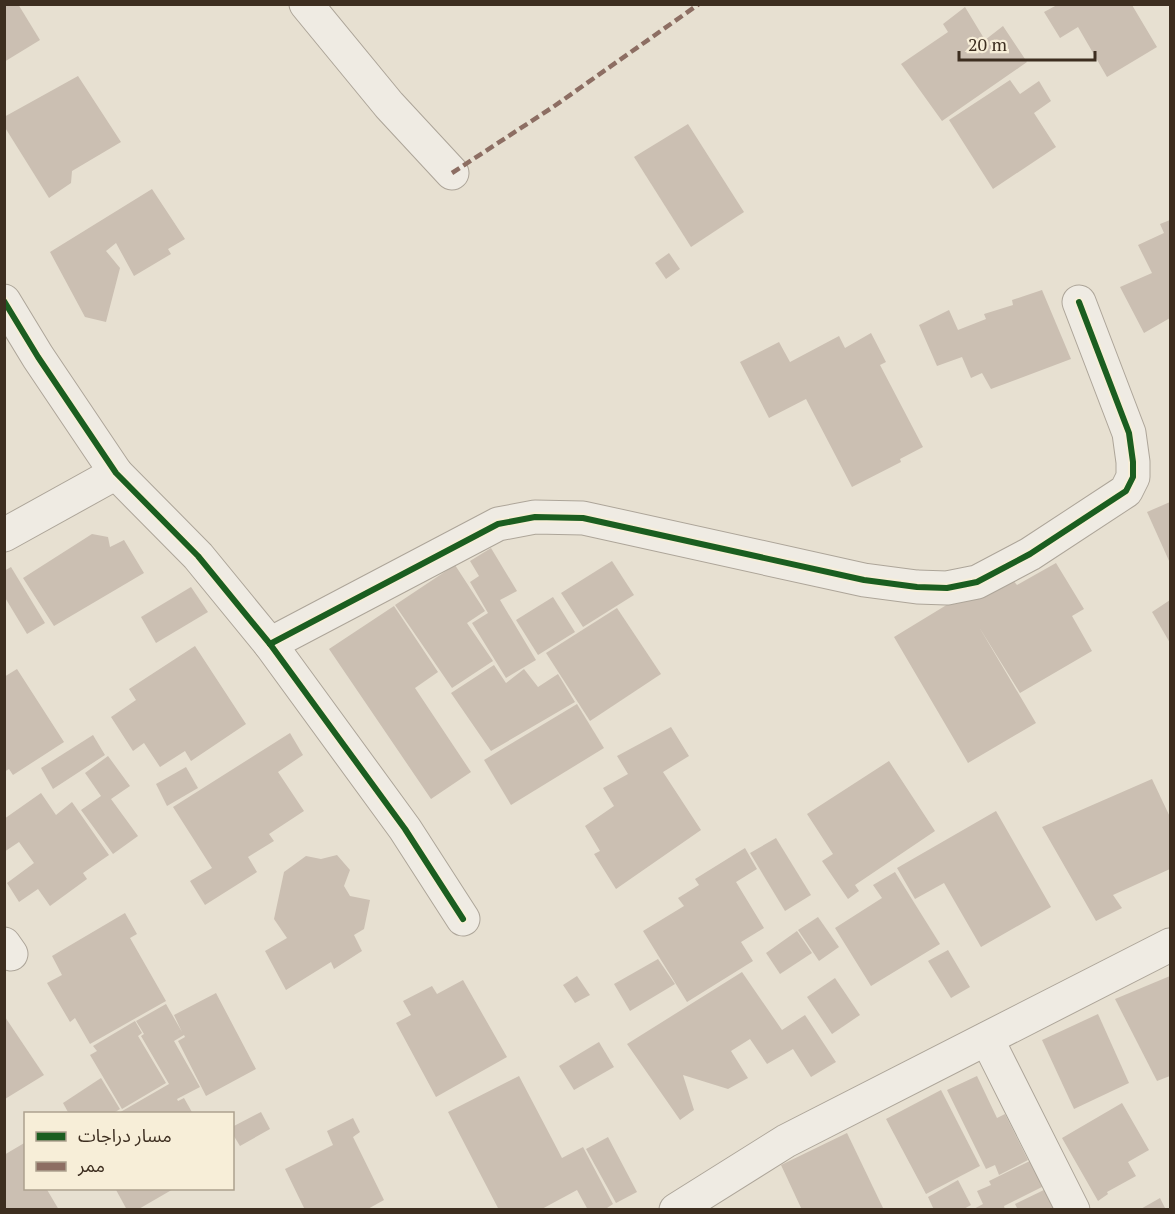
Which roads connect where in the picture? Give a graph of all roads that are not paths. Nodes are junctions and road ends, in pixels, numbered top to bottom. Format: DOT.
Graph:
graph roads {
  1 [pos="306,4"];
  2 [pos="452,173"];
  3 [pos="4,301"];
  4 [pos="1079,302"];
  5 [pos="116,473"];
  6 [pos="4,535"];
  7 [pos="270,644"];
  8 [pos="463,919"];
  9 [pos="1170,945"];
  10 [pos="987,1039"];
  11 [pos="676,1209"];
  12 [pos="1073,1209"];
  1 -- 2 [label="street"];
  3 -- 5 [label="street"];
  4 -- 7 [label="street"];
  5 -- 6 [label="street"];
  5 -- 7 [label="street"];
  7 -- 8 [label="street"];
  9 -- 10 [label="street"];
  10 -- 11 [label="street"];
  10 -- 12 [label="street"];
}
